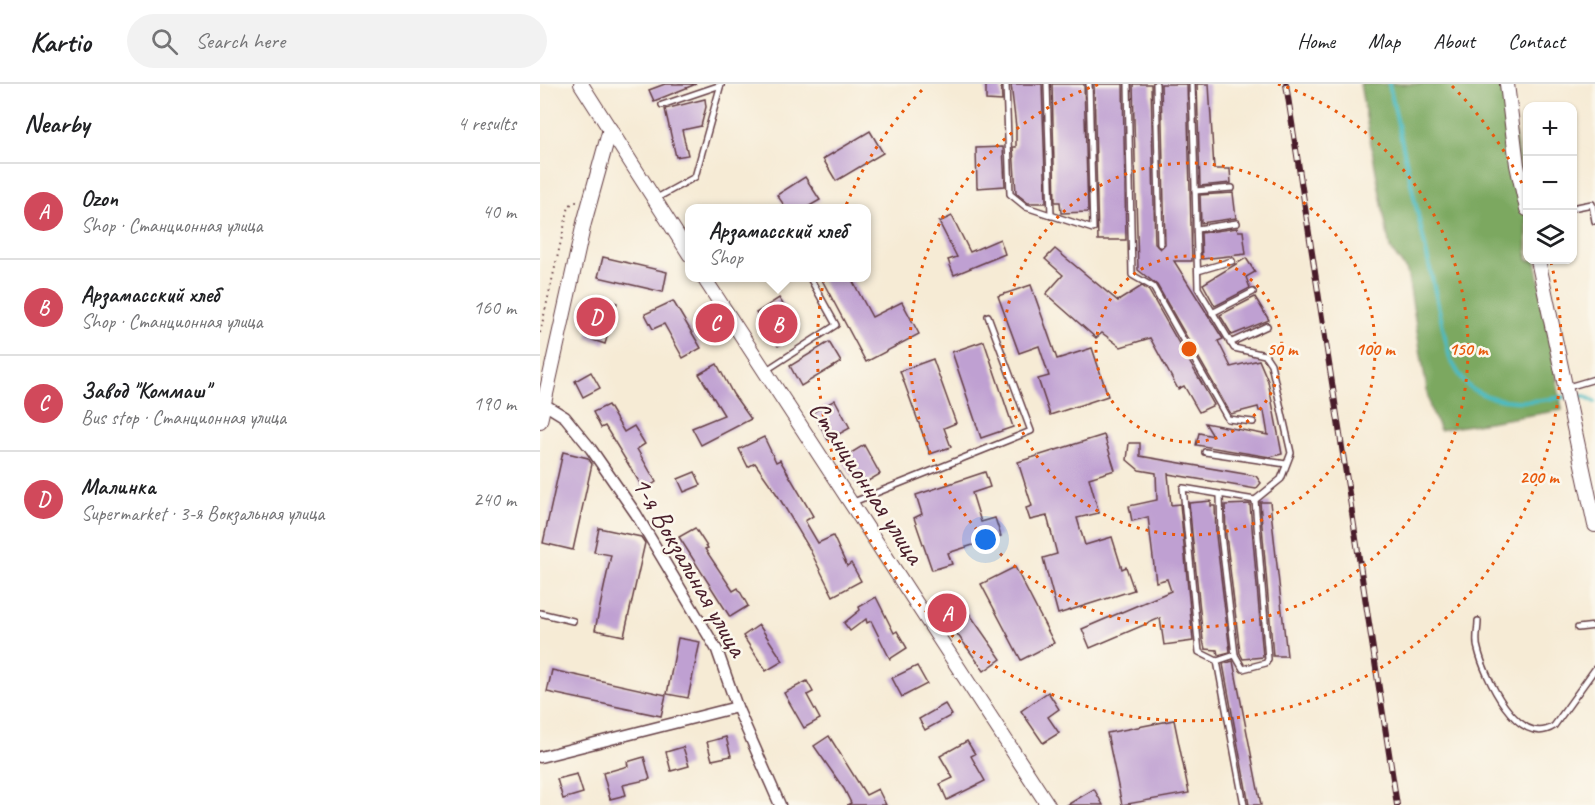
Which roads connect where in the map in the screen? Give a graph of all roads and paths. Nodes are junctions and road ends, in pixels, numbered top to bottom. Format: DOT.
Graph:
graph roads {
  1 [pos="581,84"];
  2 [pos="1006,84"];
  3 [pos="1047,84"];
  4 [pos="1089,84"];
  5 [pos="1128,84"];
  6 [pos="1156,84"];
  7 [pos="1192,84"];
  8 [pos="1507,84"];
  9 [pos="721,85"];
  10 [pos="662,105"];
  11 [pos="610,129"];
  12 [pos="1232,188"];
  13 [pos="1195,191"];
  14 [pos="1523,191"];
  15 [pos="654,200"];
  16 [pos="589,205"];
  17 [pos="1577,207"];
  18 [pos="1052,216"];
  19 [pos="1595,221"];
  20 [pos="1237,223"];
  21 [pos="1197,229"];
  22 [pos="1160,244"];
  23 [pos="685,247"];
  24 [pos="1232,261"];
  25 [pos="1539,264"];
  26 [pos="1198,271"];
  27 [pos="707,282"];
  28 [pos="812,282"];
  29 [pos="1253,292"];
  30 [pos="1212,314"];
  31 [pos="988,316"];
  32 [pos="1267,326"];
  33 [pos="540,333"];
  34 [pos="1230,343"];
  35 [pos="764,372"];
  36 [pos="1595,379"];
  37 [pos="1566,388"];
  38 [pos="544,405"];
  39 [pos="540,421"];
  40 [pos="1253,422"];
  41 [pos="1205,452"];
  42 [pos="1286,464"];
  43 [pos="1220,495"];
  44 [pos="1255,500"];
  45 [pos="850,503"];
  46 [pos="1595,525"];
  47 [pos="540,613"];
  48 [pos="573,621"];
  49 [pos="1478,621"];
  50 [pos="1595,626"];
  51 [pos="1578,628"];
  52 [pos="1235,655"];
  53 [pos="1216,661"];
  54 [pos="1595,669"];
  55 [pos="737,707"];
  56 [pos="540,757"];
  57 [pos="780,805"];
  58 [pos="1048,805"];
  59 [pos="1244,805"];
  1 -- 11 [label="street"];
  2 -- 18 [label="lane"];
  3 -- 18 [label="lane"];
  4 -- 18 [label="lane"];
  5 -- 40 [label="lane"];
  6 -- 22 [label="lane"];
  7 -- 13 [label="lane"];
  8 -- 14 [label="street"];
  9 -- 10 [label="lane"];
  9 -- 15 [label="lane"];
  11 -- 15 [label="street"];
  11 -- 16 [label="street"];
  12 -- 13 [label="lane"];
  13 -- 21 [label="lane"];
  15 -- 23 [label="street"];
  16 -- 33 [label="path"];
  16 -- 38 [label="street"];
  17 -- 19 [label="lane"];
  20 -- 21 [label="lane"];
  21 -- 26 [label="lane"];
  24 -- 26 [label="lane"];
  25 -- 37 [label="street"];
  26 -- 30 [label="lane"];
  27 -- 35 [label="street, Станционная улица"];
  28 -- 35 [label="lane"];
  29 -- 30 [label="lane"];
  30 -- 34 [label="lane"];
  31 -- 45 [label="lane"];
  32 -- 34 [label="lane"];
  34 -- 42 [label="lane"];
  35 -- 45 [label="street, Станционная улица"];
  36 -- 37 [label="lane"];
  37 -- 46 [label="street"];
  38 -- 39 [label="street"];
  38 -- 55 [label="street, 1-я Вокзальная улица"];
  41 -- 42 [label="lane"];
  42 -- 44 [label="lane"];
  43 -- 44 [label="lane"];
  43 -- 52 [label="lane"];
  43 -- 53 [label="lane"];
  44 -- 52 [label="lane"];
  45 -- 58 [label="street, Станционная улица"];
  47 -- 48 [label="lane"];
  49 -- 54 [label="lane"];
  50 -- 51 [label="lane"];
  52 -- 53 [label="lane"];
  53 -- 59 [label="lane"];
  55 -- 56 [label="street"];
  55 -- 57 [label="street, 1-я Вокзальная улица"];
}
